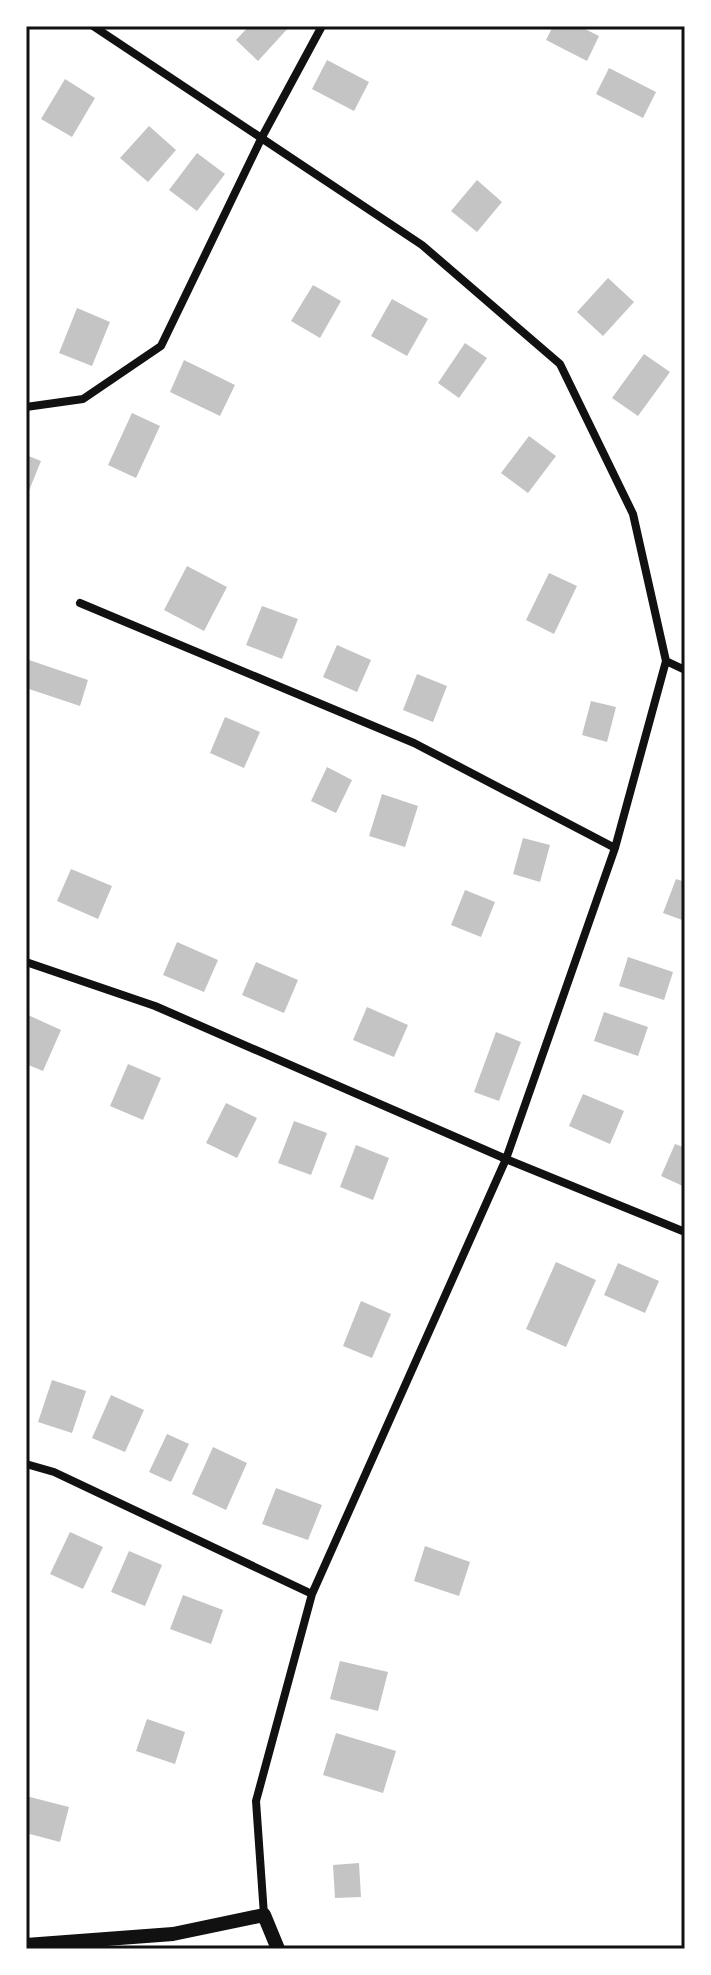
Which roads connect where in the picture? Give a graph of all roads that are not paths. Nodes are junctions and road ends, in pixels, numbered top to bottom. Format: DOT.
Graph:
graph roads {
  1 [pos="93,26"];
  2 [pos="322,26"];
  3 [pos="262,137"];
  4 [pos="26,407"];
  5 [pos="80,603"];
  6 [pos="666,661"];
  7 [pos="685,670"];
  8 [pos="615,848"];
  9 [pos="26,962"];
  10 [pos="506,1159"];
  11 [pos="685,1232"];
  12 [pos="26,1464"];
  13 [pos="312,1594"];
  14 [pos="264,1915"];
  15 [pos="26,1945"];
  16 [pos="278,1949"];
  1 -- 3 [label="street"];
  2 -- 3 [label="street"];
  3 -- 4 [label="street"];
  3 -- 6 [label="street"];
  5 -- 8 [label="street"];
  6 -- 7 [label="street"];
  6 -- 8 [label="street"];
  8 -- 10 [label="street"];
  9 -- 10 [label="street"];
  10 -- 11 [label="street"];
  10 -- 13 [label="street"];
  12 -- 13 [label="street"];
  13 -- 14 [label="street"];
  14 -- 15 [label="street"];
  14 -- 16 [label="street"];
}
